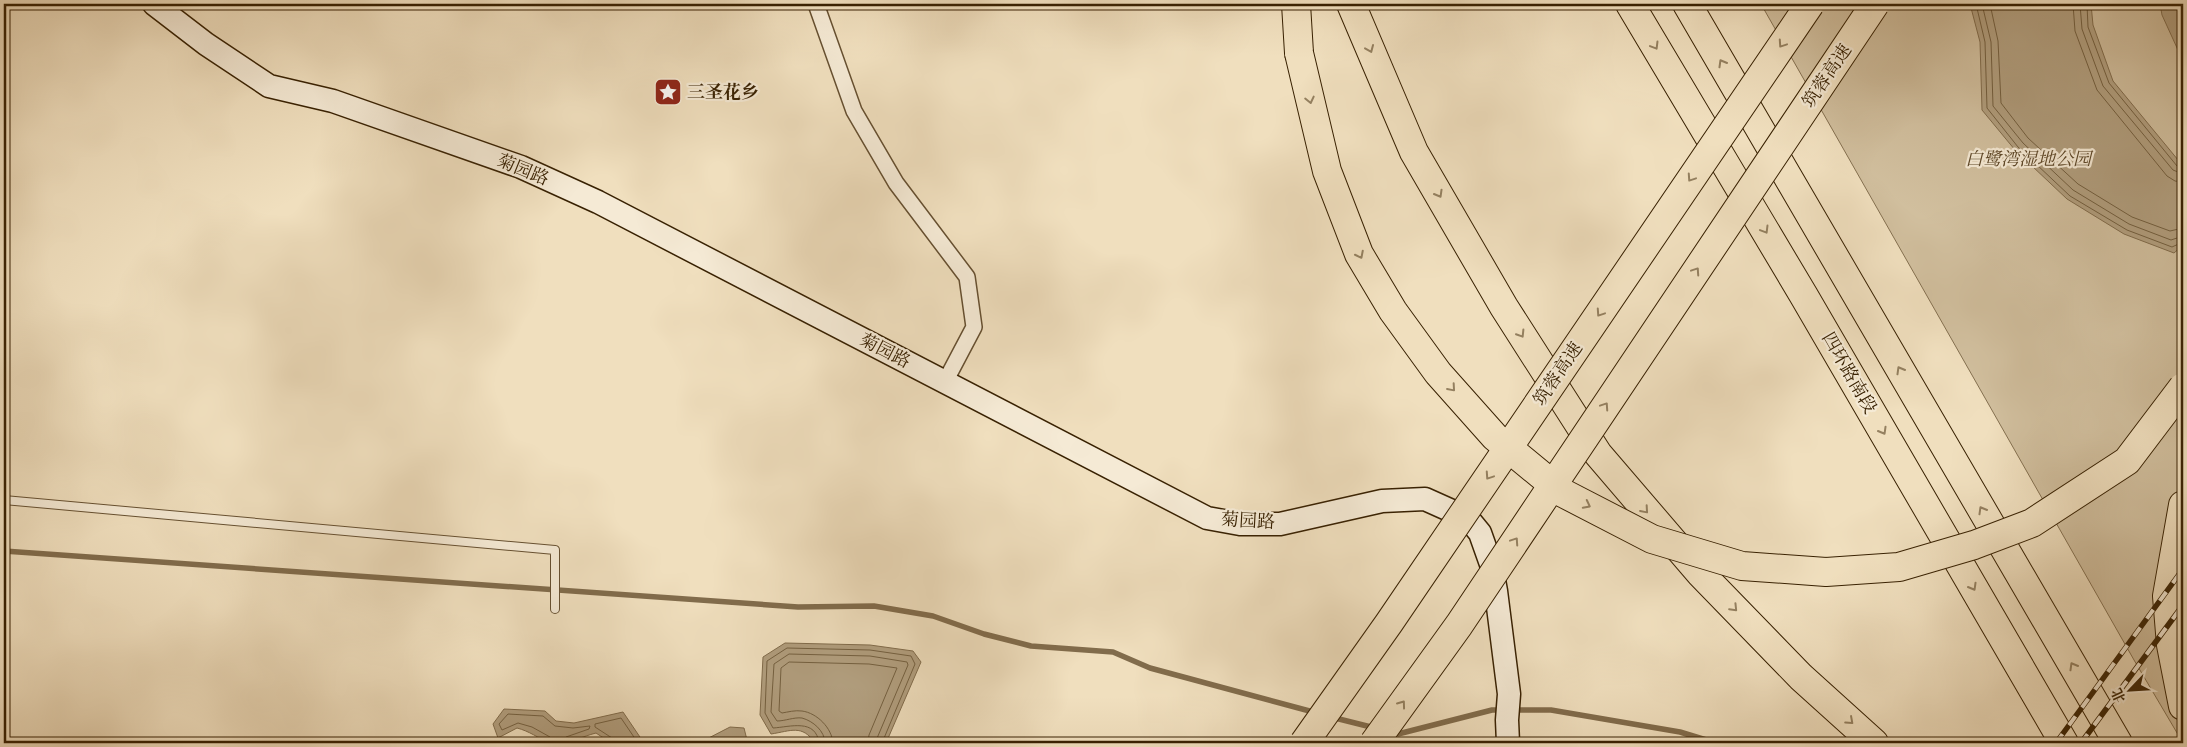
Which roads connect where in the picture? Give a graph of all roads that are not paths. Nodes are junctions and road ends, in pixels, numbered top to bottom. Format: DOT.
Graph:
graph roads {
  1 [pos="154,4"];
  2 [pos="816,4"];
  3 [pos="1296,4"];
  4 [pos="1352,4"];
  5 [pos="1630,4"];
  6 [pos="1687,4"];
  7 [pos="1810,4"];
  8 [pos="1875,4"];
  9 [pos="945,382"];
  10 [pos="2183,387"];
  11 [pos="4,500"];
  12 [pos="2183,505"];
  13 [pos="555,609"];
  14 [pos="2183,706"];
  15 [pos="2061,738"];
  16 [pos="1304,743"];
  17 [pos="1374,743"];
  18 [pos="1508,743"];
  19 [pos="1874,743"];
  20 [pos="2118,743"];
  1 -- 9 [label="street, 菊园路"];
  2 -- 9 [label="street"];
  3 -- 10 [label="highway, one-way, bridge"];
  4 -- 19 [label="highway, one-way"];
  5 -- 15 [label="highway, 四环路南段, one-way"];
  20 -- 6 [label="highway, one-way"];
  7 -- 16 [label="highway, 筑蓉高速, one-way, bridge"];
  17 -- 8 [label="highway, 筑蓉高速, one-way, bridge"];
  9 -- 18 [label="street, 菊园路"];
  11 -- 13 [label="lane"];
  12 -- 14 [label="highway"];
}
